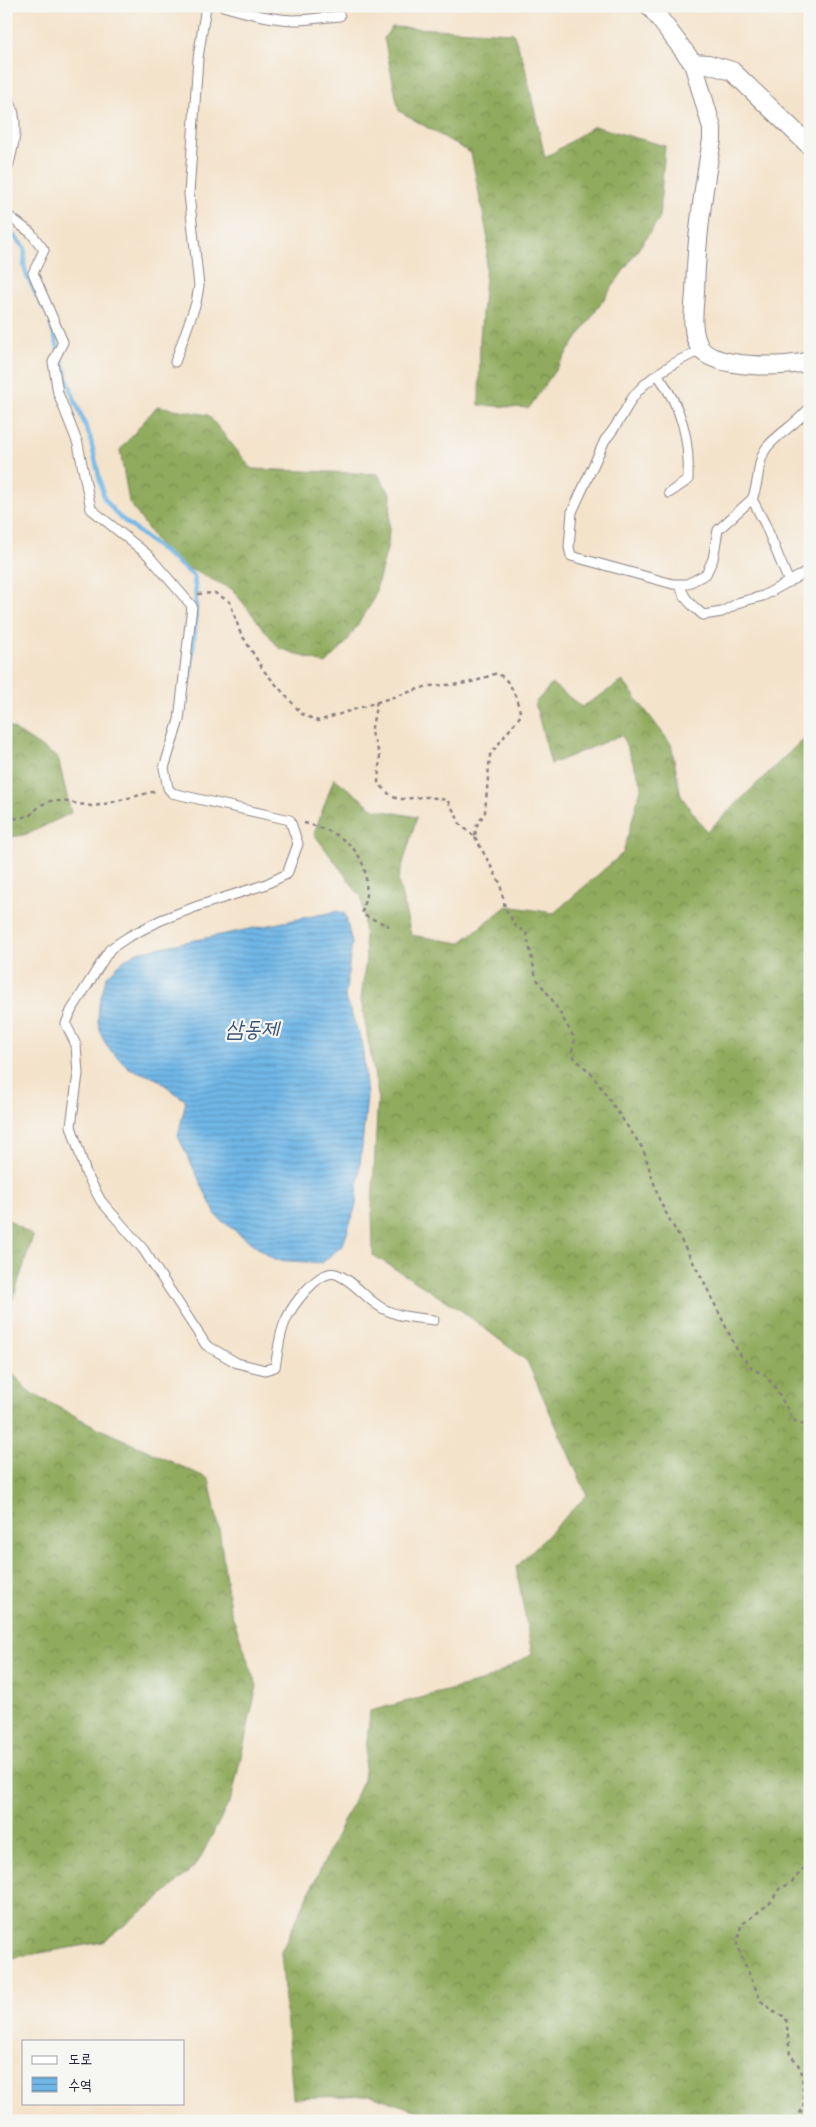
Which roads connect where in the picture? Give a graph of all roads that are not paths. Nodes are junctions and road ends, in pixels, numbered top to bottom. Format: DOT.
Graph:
graph roads {
  1 [pos="206,6"];
  2 [pos="223,6"];
  3 [pos="650,6"];
  4 [pos="340,16"];
  5 [pos="693,64"];
  6 [pos="6,93"];
  7 [pos="810,146"];
  8 [pos="6,174"];
  9 [pos="6,214"];
  10 [pos="702,350"];
  11 [pos="810,361"];
  12 [pos="175,362"];
  13 [pos="658,375"];
  14 [pos="810,407"];
  15 [pos="804,416"];
  16 [pos="810,424"];
  17 [pos="669,493"];
  18 [pos="752,499"];
  19 [pos="810,570"];
  20 [pos="790,582"];
  21 [pos="681,586"];
  22 [pos="434,1320"];
  1 -- 12 [label="lane"];
  2 -- 4 [label="lane"];
  3 -- 5 [label="street"];
  5 -- 7 [label="street"];
  5 -- 10 [label="street"];
  6 -- 8 [label="lane"];
  9 -- 22 [label="lane"];
  10 -- 11 [label="street"];
  10 -- 13 [label="lane"];
  13 -- 17 [label="lane"];
  13 -- 21 [label="lane"];
  14 -- 15 [label="lane"];
  15 -- 16 [label="lane"];
  15 -- 18 [label="lane"];
  18 -- 20 [label="lane"];
  18 -- 21 [label="lane"];
  19 -- 20 [label="lane"];
  20 -- 21 [label="lane"];
}
